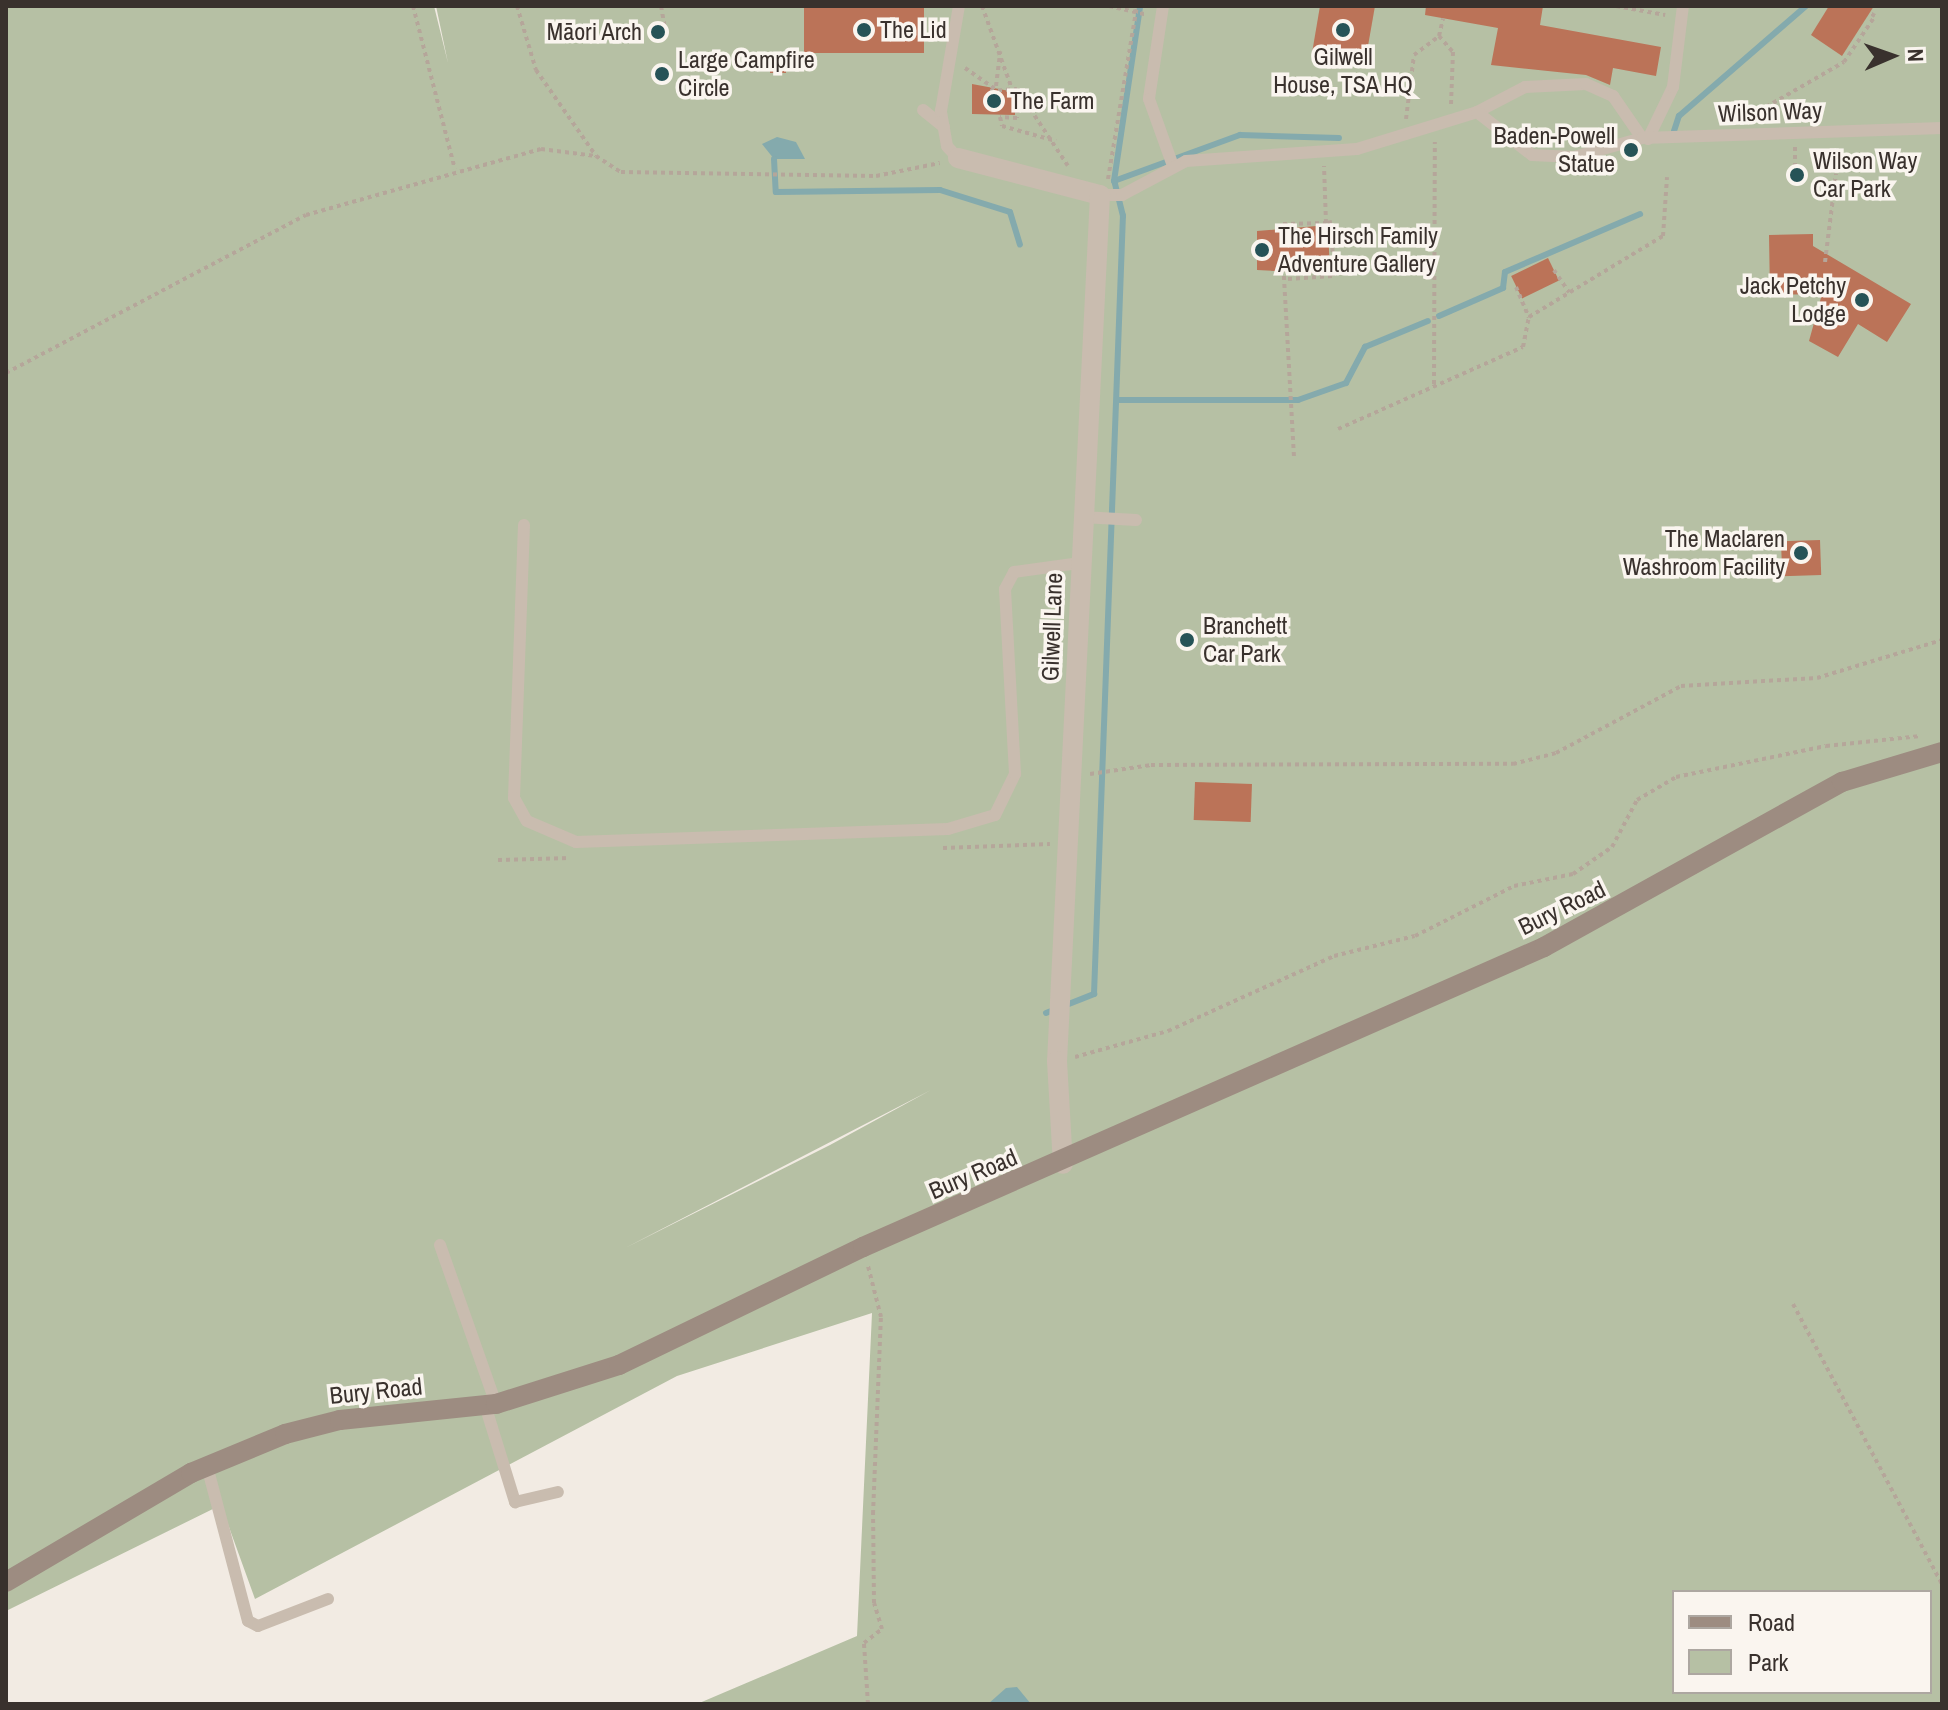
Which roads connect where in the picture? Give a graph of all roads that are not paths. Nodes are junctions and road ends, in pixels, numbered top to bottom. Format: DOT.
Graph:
graph roads {
  1 [pos="959,6"];
  2 [pos="1163,6"];
  3 [pos="1683,12"];
  4 [pos="923,110"];
  5 [pos="1477,112"];
  6 [pos="944,127"];
  7 [pos="1942,128"];
  8 [pos="1645,138"];
  9 [pos="958,158"];
  10 [pos="1171,160"];
  11 [pos="1100,195"];
  12 [pos="1082,517"];
  13 [pos="1136,520"];
  14 [pos="524,525"];
  15 [pos="1080,563"];
  16 [pos="1942,752"];
  17 [pos="1063,1164"];
  18 [pos="440,1245"];
  19 [pos="491,1405"];
  20 [pos="207,1466"];
  21 [pos="558,1492"];
  22 [pos="6,1582"];
  23 [pos="328,1599"];
  1 -- 6 [label="lane"];
  2 -- 10 [label="lane"];
  3 -- 8 [label="lane"];
  4 -- 6 [label="lane"];
  5 -- 8 [label="lane, Wilson Way"];
  5 -- 8 [label="lane"];
  5 -- 10 [label="lane"];
  6 -- 9 [label="lane"];
  7 -- 8 [label="lane, Wilson Way"];
  9 -- 11 [label="street"];
  10 -- 11 [label="lane"];
  11 -- 12 [label="street, Gilwell Lane"];
  12 -- 13 [label="lane"];
  12 -- 15 [label="street, Gilwell Lane"];
  14 -- 15 [label="lane"];
  15 -- 17 [label="street, Gilwell Lane"];
  16 -- 17 [label="street, Bury Road"];
  17 -- 19 [label="street, Bury Road"];
  18 -- 19 [label="lane"];
  19 -- 20 [label="street, Bury Road"];
  19 -- 21 [label="lane"];
  20 -- 22 [label="street, Bury Road"];
  20 -- 23 [label="lane"];
}
